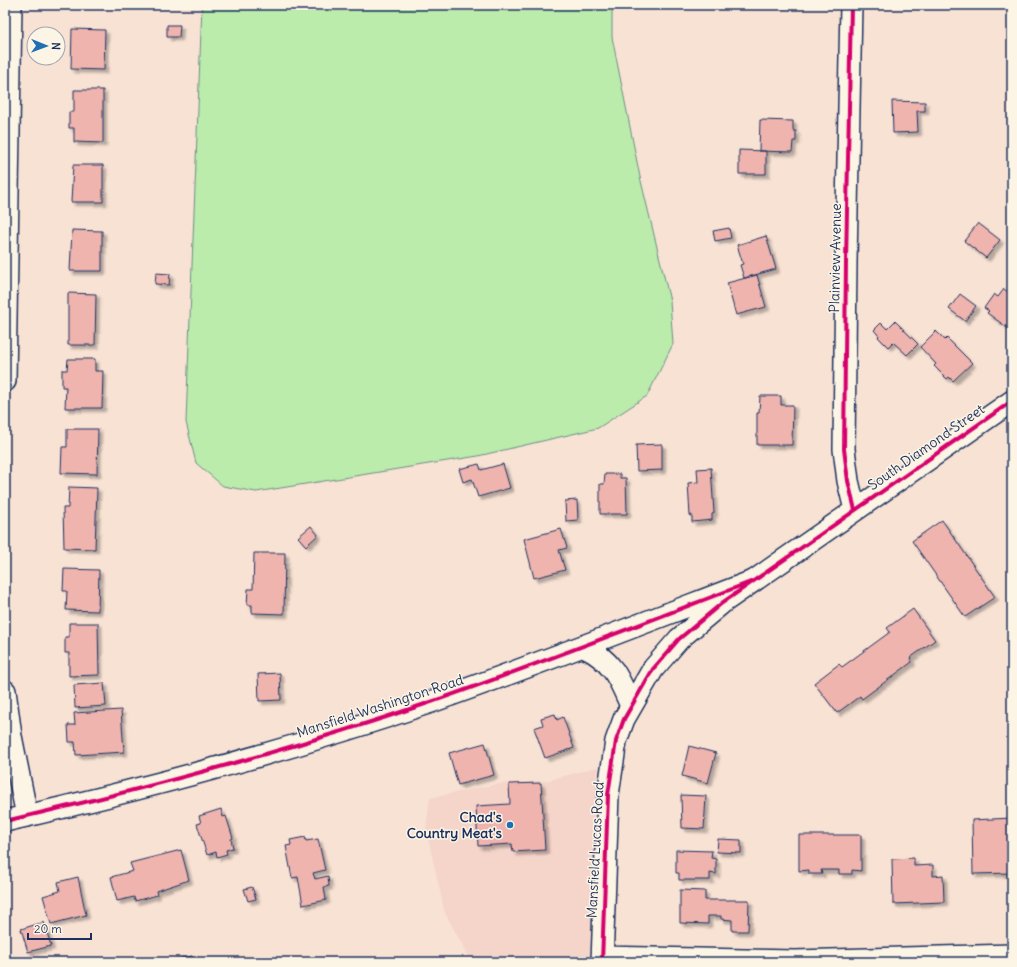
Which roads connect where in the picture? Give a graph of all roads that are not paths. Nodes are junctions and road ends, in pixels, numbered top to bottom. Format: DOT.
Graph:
graph roads {
  1 [pos="10,5"];
  2 [pos="851,5"];
  3 [pos="5,381"];
  4 [pos="1012,401"];
  5 [pos="855,510"];
  6 [pos="753,581"];
  7 [pos="584,647"];
  8 [pos="648,676"];
  9 [pos="5,692"];
  10 [pos="631,706"];
  11 [pos="27,816"];
  12 [pos="5,822"];
  13 [pos="1012,955"];
  14 [pos="602,959"];
  1 -- 3 [label="street"];
  2 -- 5 [label="street, Plainview Avenue"];
  4 -- 5 [label="street, South Diamond Street"];
  5 -- 6 [label="street, South Diamond Street"];
  6 -- 7 [label="street, Mansfield Washington Road"];
  6 -- 8 [label="street, South Diamond Street"];
  7 -- 10 [label="street"];
  7 -- 11 [label="street, Mansfield Washington Road"];
  8 -- 10 [label="street, Mansfield Lucas Road"];
  9 -- 11 [label="street"];
  10 -- 14 [label="street, Mansfield Lucas Road"];
  11 -- 12 [label="street, Mansfield Washington Road"];
  13 -- 14 [label="street"];
}
